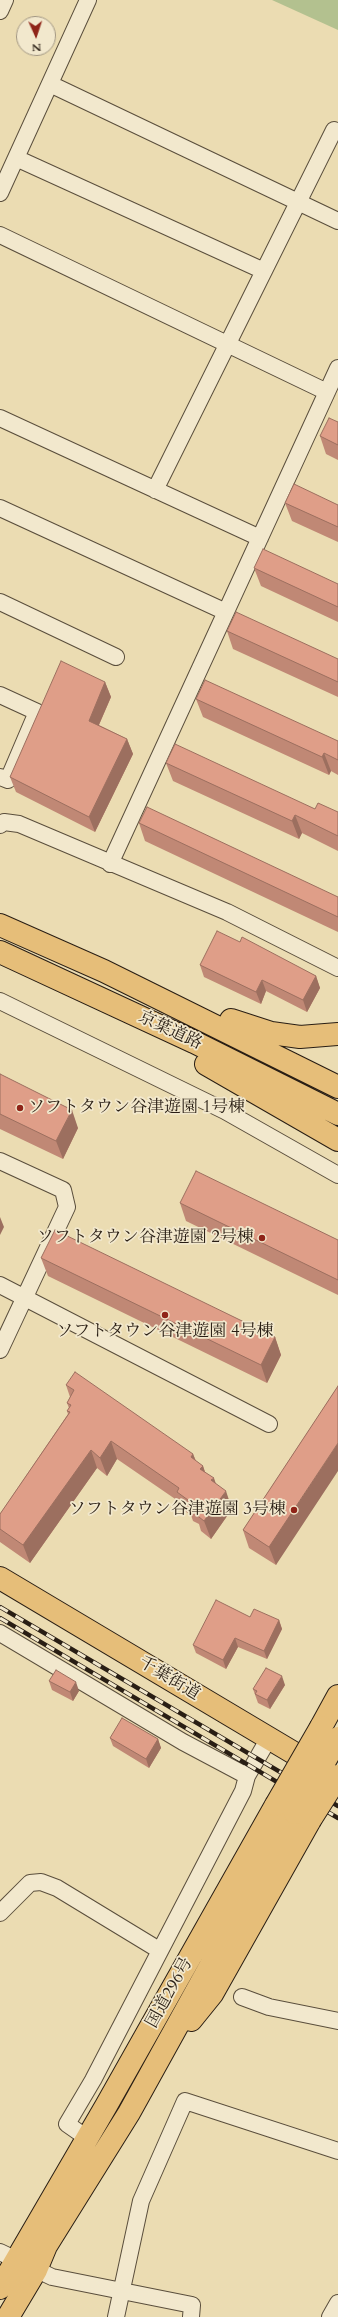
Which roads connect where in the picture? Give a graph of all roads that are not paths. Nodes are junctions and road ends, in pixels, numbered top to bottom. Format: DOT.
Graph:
graph roads {
  1 [pos="5,0"];
  2 [pos="88,0"];
  3 [pos="0,11"];
  4 [pos="50,84"];
  5 [pos="334,130"];
  6 [pos="16,158"];
  7 [pos="0,193"];
  8 [pos="298,202"];
  9 [pos="338,221"];
  10 [pos="0,235"];
  11 [pos="264,271"];
  12 [pos="227,344"];
  13 [pos="338,368"];
  14 [pos="327,392"];
  15 [pos="0,418"];
  16 [pos="155,490"];
  17 [pos="0,508"];
  18 [pos="260,538"];
  19 [pos="0,602"];
  20 [pos="226,612"];
  21 [pos="116,657"];
  22 [pos="0,695"];
  23 [pos="0,776"];
  24 [pos="0,825"];
  25 [pos="110,864"];
  26 [pos="0,925"];
  27 [pos="0,952"];
  28 [pos="338,968"];
  29 [pos="104,971"];
  30 [pos="52,976"];
  31 [pos="0,1001"];
  32 [pos="338,1034"];
  33 [pos="338,1087"];
  34 [pos="338,1114"];
  35 [pos="338,1140"];
  36 [pos="0,1161"];
  37 [pos="338,1175"];
  38 [pos="0,1285"];
  39 [pos="26,1298"];
  40 [pos="0,1350"];
  41 [pos="269,1424"];
  42 [pos="0,1578"];
  43 [pos="0,1632"];
  44 [pos="338,1696"];
  45 [pos="332,1734"];
  46 [pos="269,1738"];
  47 [pos="247,1776"];
  48 [pos="338,1776"];
  49 [pos="338,1779"];
  50 [pos="294,1813"];
  51 [pos="0,1913"];
  52 [pos="159,1950"];
  53 [pos="242,1997"];
  54 [pos="338,2021"];
  55 [pos="87,2138"];
  56 [pos="338,2151"];
  57 [pos="8,2256"];
  58 [pos="36,2270"];
  59 [pos="0,2288"];
  60 [pos="122,2291"];
  61 [pos="338,2303"];
  62 [pos="8,2317"];
  63 [pos="116,2317"];
  64 [pos="192,2317"];
  65 [pos="330,2317"];
  1 -- 3 [label="street"];
  2 -- 4 [label="street"];
  4 -- 6 [label="street"];
  4 -- 8 [label="street"];
  5 -- 8 [label="street"];
  6 -- 7 [label="street"];
  6 -- 11 [label="street"];
  8 -- 9 [label="street"];
  8 -- 11 [label="street"];
  10 -- 12 [label="street"];
  11 -- 12 [label="street"];
  12 -- 14 [label="street"];
  12 -- 16 [label="street"];
  13 -- 14 [label="street"];
  14 -- 18 [label="street"];
  15 -- 16 [label="street"];
  16 -- 18 [label="street"];
  17 -- 20 [label="street"];
  18 -- 20 [label="street"];
  19 -- 21 [label="street"];
  20 -- 25 [label="street"];
  22 -- 23 [label="street"];
  24 -- 25 [label="street"];
  25 -- 28 [label="street"];
  26 -- 29 [label="highway, 京葉道路"];
  27 -- 30 [label="highway, 京葉道路"];
  29 -- 32 [label="highway"];
  29 -- 33 [label="highway, 京葉道路"];
  30 -- 34 [label="highway, 京葉道路"];
  30 -- 35 [label="highway"];
  31 -- 37 [label="street"];
  36 -- 39 [label="street"];
  38 -- 39 [label="street"];
  39 -- 40 [label="street"];
  39 -- 41 [label="street"];
  42 -- 46 [label="highway, 千葉街道"];
  43 -- 47 [label="street"];
  44 -- 45 [label="highway, 国道296号"];
  45 -- 50 [label="highway, 国道296号, bridge"];
  46 -- 47 [label="street"];
  46 -- 49 [label="highway, 千葉街道"];
  47 -- 52 [label="street"];
  48 -- 50 [label="highway, bridge"];
  50 -- 55 [label="highway, 国道296号"];
  50 -- 58 [label="highway, 国道296号"];
  51 -- 52 [label="street"];
  52 -- 55 [label="street"];
  53 -- 54 [label="street"];
  55 -- 57 [label="highway, 国道296号"];
  56 -- 60 [label="street"];
  57 -- 58 [label="street"];
  57 -- 59 [label="highway, 国道296号"];
  58 -- 60 [label="street"];
  58 -- 62 [label="highway, 国道296号"];
  60 -- 63 [label="street"];
  60 -- 64 [label="street"];
  61 -- 65 [label="street"];
}
